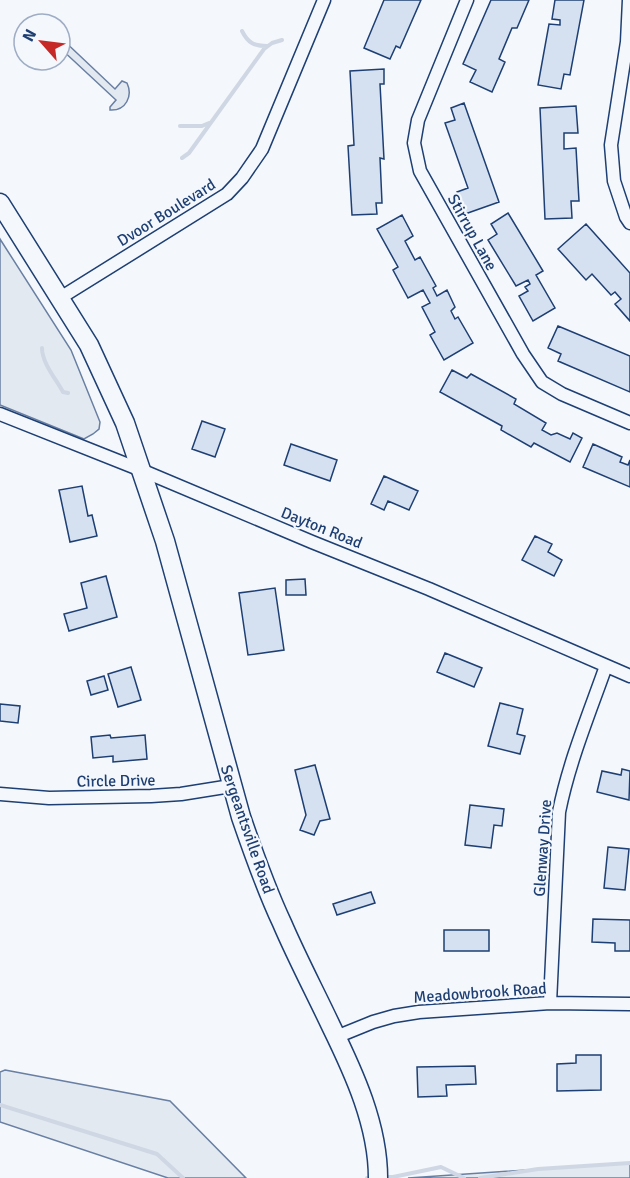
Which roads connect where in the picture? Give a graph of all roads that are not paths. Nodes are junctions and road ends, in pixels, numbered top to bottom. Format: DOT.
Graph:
graph roads {
  1 [pos="324,0"];
  2 [pos="467,0"];
  3 [pos="628,0"];
  4 [pos="0,203"];
  5 [pos="630,223"];
  6 [pos="60,298"];
  7 [pos="0,414"];
  8 [pos="630,423"];
  9 [pos="141,470"];
  10 [pos="606,666"];
  11 [pos="630,676"];
  12 [pos="231,786"];
  13 [pos="0,794"];
  14 [pos="550,1003"];
  15 [pos="630,1004"];
  16 [pos="336,1037"];
  17 [pos="378,1178"];
  1 -- 6 [label="street, Dvoor Boulevard"];
  2 -- 8 [label="street, Stirrup Lane"];
  3 -- 5 [label="street"];
  4 -- 6 [label="main road, Sergeantsville Road"];
  6 -- 9 [label="main road, Sergeantsville Road"];
  7 -- 9 [label="street, Dayton Road"];
  9 -- 10 [label="street, Dayton Road"];
  9 -- 12 [label="main road, Sergeantsville Road"];
  10 -- 11 [label="street, Dayton Road"];
  10 -- 14 [label="street, Glenway Drive"];
  12 -- 13 [label="street, Circle Drive"];
  12 -- 16 [label="main road, Sergeantsville Road"];
  14 -- 15 [label="street, Meadowbrook Road"];
  14 -- 16 [label="street, Meadowbrook Road"];
  16 -- 17 [label="main road, Sergeantsville Road"];
}
